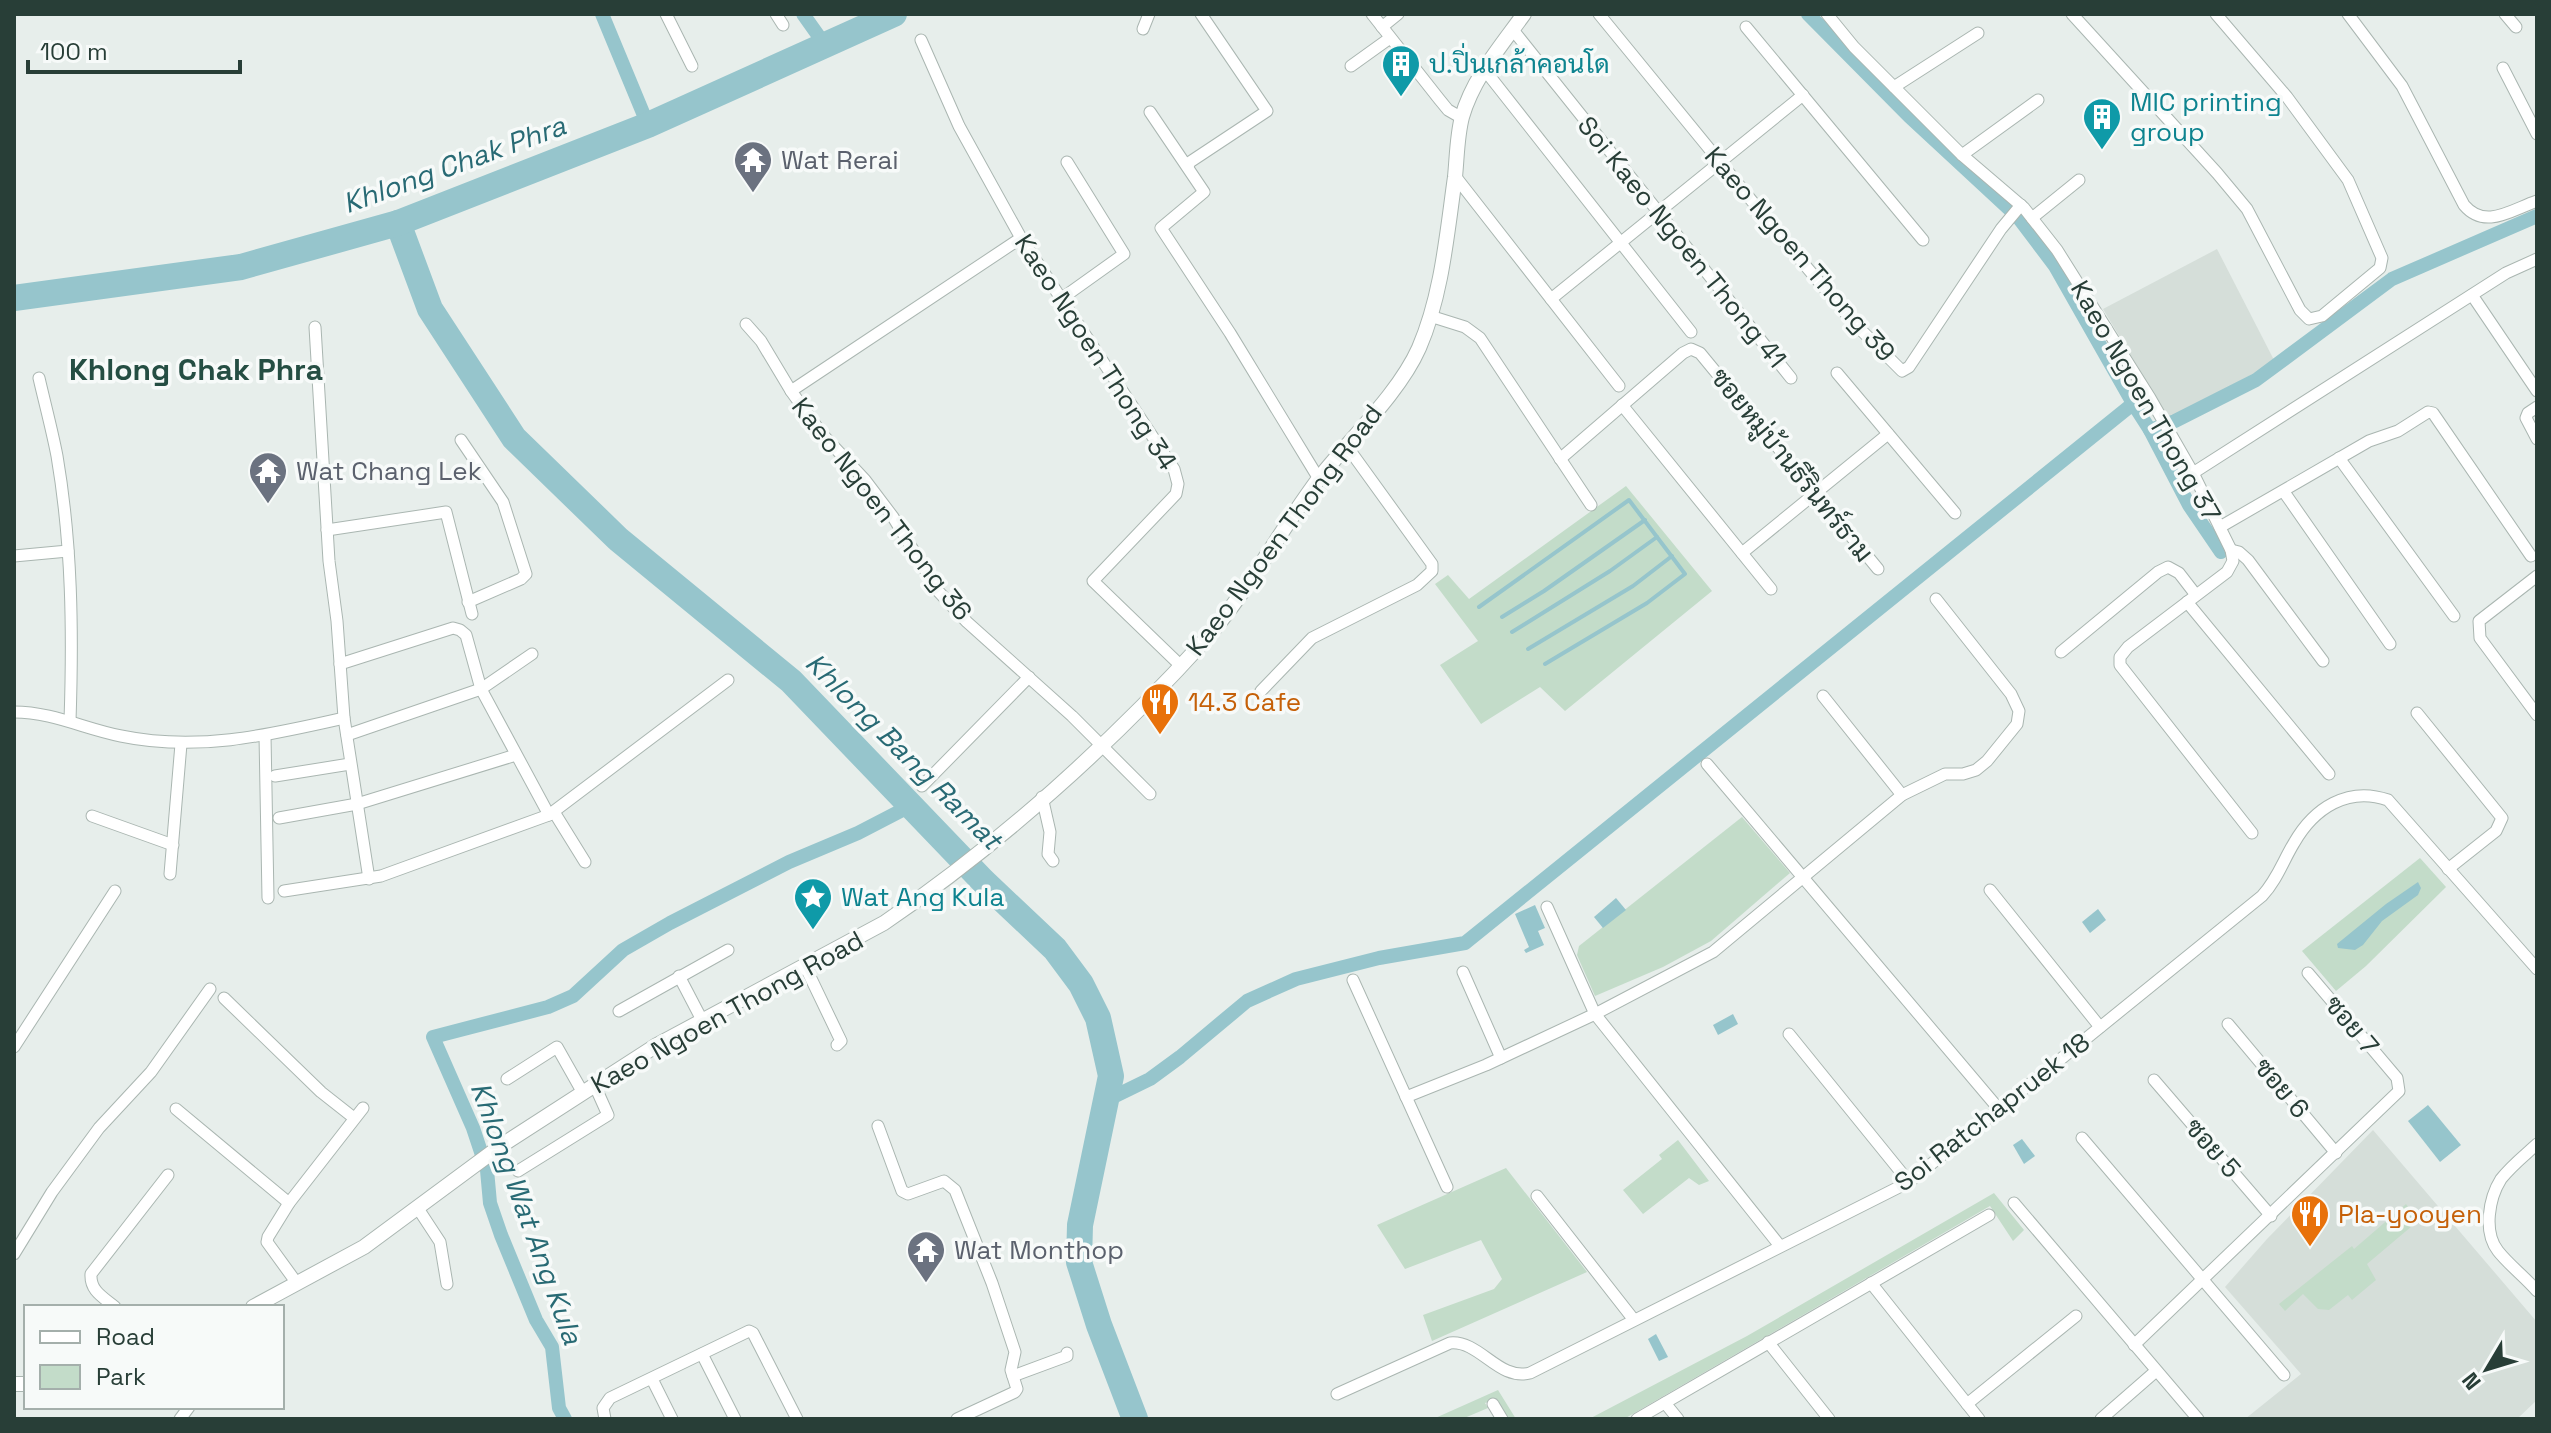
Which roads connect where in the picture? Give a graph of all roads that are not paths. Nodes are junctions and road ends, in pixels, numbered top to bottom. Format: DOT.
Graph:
graph roads {
  1 [pos="666,14"];
  2 [pos="1149,14"];
  3 [pos="1201,14"];
  4 [pos="1372,14"];
  5 [pos="1398,14"];
  6 [pos="1524,14"];
  7 [pos="1599,14"];
  8 [pos="1827,14"];
  9 [pos="2072,14"];
  10 [pos="2216,14"];
  11 [pos="2348,14"];
  12 [pos="2505,14"];
  13 [pos="1382,27"];
  14 [pos="1746,27"];
  15 [pos="2516,27"];
  16 [pos="1143,29"];
  17 [pos="1513,30"];
  18 [pos="1978,33"];
  19 [pos="1390,38"];
  20 [pos="921,40"];
  21 [pos="692,66"];
  22 [pos="1351,66"];
  23 [pos="2503,68"];
  24 [pos="1484,69"];
  25 [pos="1894,87"];
  26 [pos="1803,95"];
  27 [pos="2038,100"];
  28 [pos="1150,112"];
  29 [pos="1462,118"];
  30 [pos="2537,134"];
  31 [pos="1962,155"];
  32 [pos="1067,162"];
  33 [pos="1720,162"];
  34 [pos="1188,166"];
  35 [pos="1455,176"];
  36 [pos="2079,180"];
  37 [pos="2537,201"];
  38 [pos="2020,206"];
  39 [pos="1658,212"];
  40 [pos="2032,218"];
  41 [pos="1021,238"];
  42 [pos="1923,240"];
  43 [pos="1621,243"];
  44 [pos="2537,259"];
  45 [pos="2472,295"];
  46 [pos="1061,299"];
  47 [pos="1551,299"];
  48 [pos="1430,316"];
  49 [pos="746,324"];
  50 [pos="315,327"];
  51 [pos="1691,332"];
  52 [pos="1837,373"];
  53 [pos="39,378"];
  54 [pos="1791,378"];
  55 [pos="1619,386"];
  56 [pos="791,391"];
  57 [pos="2537,391"];
  58 [pos="1622,405"];
  59 [pos="2537,407"];
  60 [pos="1888,434"];
  61 [pos="2537,439"];
  62 [pos="461,440"];
  63 [pos="1346,445"];
  64 [pos="2339,458"];
  65 [pos="1560,459"];
  66 [pos="2193,473"];
  67 [pos="1319,479"];
  68 [pos="2284,492"];
  69 [pos="1815,493"];
  70 [pos="1591,505"];
  71 [pos="1955,513"];
  72 [pos="2220,527"];
  73 [pos="327,530"];
  74 [pos="2231,550"];
  75 [pos="68,551"];
  76 [pos="1742,553"];
  77 [pos="14,556"];
  78 [pos="2531,556"];
  79 [pos="1878,569"];
  80 [pos="2537,576"];
  81 [pos="1771,589"];
  82 [pos="2192,598"];
  83 [pos="1936,599"];
  84 [pos="2454,616"];
  85 [pos="2390,644"];
  86 [pos="2061,652"];
  87 [pos="532,654"];
  88 [pos="2323,661"];
  89 [pos="340,664"];
  90 [pos="1180,665"];
  91 [pos="1029,677"];
  92 [pos="728,680"];
  93 [pos="481,689"];
  94 [pos="1261,691"];
  95 [pos="1823,696"];
  96 [pos="14,712"];
  97 [pos="2417,713"];
  98 [pos="2537,715"];
  99 [pos="344,718"];
  100 [pos="70,721"];
  101 [pos="347,735"];
  102 [pos="265,736"];
  103 [pos="181,744"];
  104 [pos="1103,746"];
  105 [pos="516,755"];
  106 [pos="350,764"];
  107 [pos="1707,764"];
  108 [pos="2329,774"];
  109 [pos="275,776"];
  110 [pos="922,786"];
  111 [pos="1150,794"];
  112 [pos="1902,795"];
  113 [pos="1042,797"];
  114 [pos="357,804"];
  115 [pos="551,814"];
  116 [pos="92,816"];
  117 [pos="279,818"];
  118 [pos="2252,833"];
  119 [pos="173,845"];
  120 [pos="1053,861"];
  121 [pos="585,862"];
  122 [pos="2448,869"];
  123 [pos="170,874"];
  124 [pos="1804,876"];
  125 [pos="369,879"];
  126 [pos="1990,890"];
  127 [pos="115,891"];
  128 [pos="284,891"];
  129 [pos="268,898"];
  130 [pos="1547,907"];
  131 [pos="728,950"];
  132 [pos="805,966"];
  133 [pos="2537,969"];
  134 [pos="1463,972"];
  135 [pos="2308,973"];
  136 [pos="679,976"];
  137 [pos="1353,980"];
  138 [pos="210,989"];
  139 [pos="224,998"];
  140 [pos="619,1011"];
  141 [pos="1595,1014"];
  142 [pos="702,1020"];
  143 [pos="2228,1024"];
  144 [pos="2100,1027"];
  145 [pos="1789,1034"];
  146 [pos="837,1045"];
  147 [pos="14,1047"];
  148 [pos="1501,1058"];
  149 [pos="507,1079"];
  150 [pos="2154,1080"];
  151 [pos="589,1089"];
  152 [pos="1406,1097"];
  153 [pos="363,1108"];
  154 [pos="1998,1108"];
  155 [pos="176,1109"];
  156 [pos="354,1118"];
  157 [pos="878,1126"];
  158 [pos="2082,1138"];
  159 [pos="2537,1144"];
  160 [pos="2336,1153"];
  161 [pos="518,1171"];
  162 [pos="168,1175"];
  163 [pos="1909,1182"];
  164 [pos="1447,1187"];
  165 [pos="1537,1196"];
  166 [pos="289,1203"];
  167 [pos="2014,1203"];
  168 [pos="417,1207"];
  169 [pos="1989,1215"];
  170 [pos="2271,1216"];
  171 [pos="1780,1246"];
  172 [pos="14,1254"];
  173 [pos="2519,1271"];
  174 [pos="2537,1275"];
  175 [pos="2203,1280"];
  176 [pos="296,1282"];
  177 [pos="1871,1283"];
  178 [pos="447,1284"];
  179 [pos="2537,1291"];
  180 [pos="113,1305"];
  181 [pos="256,1305"];
  182 [pos="2076,1316"];
  183 [pos="1634,1320"];
  184 [pos="1768,1342"];
  185 [pos="2134,1345"];
  186 [pos="1067,1353"];
  187 [pos="702,1354"];
  188 [pos="2156,1371"];
  189 [pos="2284,1375"];
  190 [pos="1013,1376"];
  191 [pos="652,1379"];
  192 [pos="1337,1394"];
  193 [pos="1665,1403"];
  194 [pos="1493,1404"];
  195 [pos="1967,1404"];
  196 [pos="605,1419"];
  197 [pos="672,1419"];
  198 [pos="735,1419"];
  199 [pos="797,1419"];
  200 [pos="957,1419"];
  201 [pos="1502,1419"];
  202 [pos="1637,1419"];
  203 [pos="1678,1419"];
  204 [pos="1829,1419"];
  205 [pos="1979,1419"];
  206 [pos="2101,1419"];
  207 [pos="2198,1419"];
  1 -- 21 [label="street"];
  2 -- 16 [label="street"];
  3 -- 34 [label="street"];
  4 -- 13 [label="street"];
  5 -- 13 [label="street"];
  6 -- 17 [label="street, Kaeo Ngoen Thong Road"];
  7 -- 33 [label="street, Kaeo Ngoen Thong 39"];
  8 -- 25 [label="street, Kaeo Ngoen Thong 37"];
  9 -- 10 [label="street"];
  11 -- 37 [label="street"];
  12 -- 15 [label="street"];
  13 -- 19 [label="street"];
  14 -- 26 [label="street"];
  17 -- 24 [label="street, Kaeo Ngoen Thong Road"];
  17 -- 39 [label="street, Soi Kaeo Ngoen Thong 41"];
  18 -- 25 [label="street"];
  19 -- 22 [label="street"];
  19 -- 29 [label="street"];
  20 -- 41 [label="street, Kaeo Ngoen Thong 34"];
  23 -- 30 [label="street"];
  24 -- 29 [label="street, Kaeo Ngoen Thong Road"];
  24 -- 43 [label="street"];
  25 -- 31 [label="street, Kaeo Ngoen Thong 37"];
  26 -- 33 [label="street"];
  26 -- 42 [label="street"];
  27 -- 31 [label="street"];
  28 -- 34 [label="street"];
  29 -- 35 [label="street, Kaeo Ngoen Thong Road"];
  31 -- 38 [label="street, Kaeo Ngoen Thong 37"];
  32 -- 46 [label="street"];
  33 -- 38 [label="street, Kaeo Ngoen Thong 39"];
  33 -- 39 [label="street"];
  34 -- 67 [label="street"];
  35 -- 47 [label="street"];
  35 -- 48 [label="street, Kaeo Ngoen Thong Road"];
  36 -- 40 [label="street"];
  38 -- 40 [label="street, Kaeo Ngoen Thong 37"];
  39 -- 43 [label="street"];
  39 -- 54 [label="street, Soi Kaeo Ngoen Thong 41"];
  40 -- 66 [label="street, Kaeo Ngoen Thong 37"];
  41 -- 46 [label="street, Kaeo Ngoen Thong 34"];
  41 -- 56 [label="street"];
  43 -- 47 [label="street"];
  43 -- 51 [label="street"];
  44 -- 45 [label="street"];
  45 -- 57 [label="street"];
  45 -- 66 [label="street"];
  46 -- 90 [label="street, Kaeo Ngoen Thong 34"];
  47 -- 55 [label="street"];
  48 -- 63 [label="street, Kaeo Ngoen Thong Road"];
  48 -- 65 [label="street"];
  49 -- 56 [label="street, Kaeo Ngoen Thong 36"];
  50 -- 73 [label="street"];
  52 -- 60 [label="street"];
  53 -- 75 [label="street"];
  56 -- 91 [label="street, Kaeo Ngoen Thong 36"];
  58 -- 65 [label="street, ซอยหมู่บ้านธีรินทร์ธาม"];
  58 -- 69 [label="street, ซอยหมู่บ้านธีรินทร์ธาม"];
  58 -- 76 [label="street"];
  59 -- 61 [label="street"];
  60 -- 69 [label="street"];
  60 -- 71 [label="street"];
  62 -- 73 [label="street"];
  63 -- 67 [label="street, Kaeo Ngoen Thong Road"];
  63 -- 94 [label="street"];
  64 -- 68 [label="street"];
  64 -- 78 [label="street"];
  64 -- 84 [label="street"];
  65 -- 70 [label="street"];
  66 -- 72 [label="street, Kaeo Ngoen Thong 37"];
  67 -- 90 [label="street, Kaeo Ngoen Thong Road"];
  68 -- 72 [label="street"];
  68 -- 85 [label="street"];
  69 -- 76 [label="street"];
  69 -- 79 [label="street, ซอยหมู่บ้านธีรินทร์ธาม"];
  72 -- 74 [label="street, Kaeo Ngoen Thong 37"];
  73 -- 89 [label="street"];
  74 -- 82 [label="street, Kaeo Ngoen Thong 37"];
  74 -- 88 [label="street"];
  75 -- 77 [label="street"];
  75 -- 100 [label="street"];
  76 -- 81 [label="street"];
  80 -- 98 [label="street"];
  82 -- 86 [label="street"];
  82 -- 108 [label="street"];
  82 -- 118 [label="street, Kaeo Ngoen Thong 37"];
  83 -- 112 [label="street"];
  87 -- 93 [label="street"];
  89 -- 93 [label="street"];
  89 -- 99 [label="street"];
  90 -- 104 [label="street, Kaeo Ngoen Thong Road"];
  91 -- 104 [label="street, Kaeo Ngoen Thong 36"];
  91 -- 110 [label="street"];
  92 -- 115 [label="street"];
  93 -- 101 [label="street"];
  93 -- 105 [label="street"];
  95 -- 112 [label="street"];
  96 -- 100 [label="street"];
  97 -- 122 [label="street"];
  99 -- 101 [label="street"];
  99 -- 102 [label="street"];
  100 -- 103 [label="street"];
  101 -- 106 [label="street"];
  102 -- 103 [label="street"];
  102 -- 129 [label="street"];
  103 -- 119 [label="street"];
  104 -- 111 [label="street, Kaeo Ngoen Thong 36"];
  104 -- 113 [label="street, Kaeo Ngoen Thong Road"];
  105 -- 114 [label="street"];
  105 -- 115 [label="street"];
  106 -- 109 [label="street"];
  106 -- 114 [label="street"];
  107 -- 124 [label="street"];
  112 -- 124 [label="street"];
  113 -- 120 [label="street"];
  113 -- 132 [label="street, Kaeo Ngoen Thong Road"];
  114 -- 117 [label="street"];
  114 -- 125 [label="street"];
  115 -- 121 [label="street"];
  115 -- 125 [label="street"];
  116 -- 119 [label="street"];
  119 -- 123 [label="street"];
  122 -- 133 [label="street, Soi Ratchapruek 18"];
  122 -- 144 [label="street, Soi Ratchapruek 18"];
  124 -- 141 [label="street"];
  124 -- 154 [label="street"];
  125 -- 128 [label="street"];
  126 -- 144 [label="street"];
  127 -- 147 [label="street"];
  130 -- 141 [label="street"];
  131 -- 136 [label="street"];
  132 -- 142 [label="street, Kaeo Ngoen Thong Road"];
  132 -- 146 [label="street"];
  134 -- 148 [label="street"];
  135 -- 160 [label="street, ซอย 7"];
  136 -- 140 [label="street"];
  136 -- 142 [label="street"];
  137 -- 152 [label="street"];
  138 -- 172 [label="street"];
  139 -- 156 [label="street"];
  141 -- 148 [label="street"];
  141 -- 171 [label="street"];
  142 -- 151 [label="street, Kaeo Ngoen Thong Road"];
  143 -- 160 [label="street, ซอย 6"];
  144 -- 154 [label="street, Soi Ratchapruek 18"];
  145 -- 163 [label="street"];
  148 -- 152 [label="street"];
  149 -- 151 [label="street"];
  150 -- 170 [label="street, ซอย 5"];
  151 -- 161 [label="street"];
  151 -- 168 [label="street, Kaeo Ngoen Thong Road"];
  152 -- 164 [label="street"];
  153 -- 156 [label="street"];
  154 -- 163 [label="street, Soi Ratchapruek 18"];
  155 -- 166 [label="street"];
  156 -- 166 [label="street"];
  157 -- 190 [label="street"];
  158 -- 175 [label="street"];
  159 -- 173 [label="street"];
  160 -- 170 [label="street"];
  162 -- 180 [label="street"];
  163 -- 171 [label="street, Soi Ratchapruek 18"];
  165 -- 183 [label="street"];
  166 -- 176 [label="street"];
  167 -- 185 [label="street"];
  168 -- 176 [label="street, Kaeo Ngoen Thong Road"];
  168 -- 178 [label="street"];
  169 -- 177 [label="street"];
  170 -- 175 [label="street"];
  171 -- 183 [label="street, Soi Ratchapruek 18"];
  173 -- 174 [label="street"];
  173 -- 179 [label="street"];
  175 -- 185 [label="street"];
  175 -- 189 [label="street"];
  176 -- 181 [label="street, Kaeo Ngoen Thong Road"];
  177 -- 184 [label="street"];
  177 -- 195 [label="street"];
  182 -- 195 [label="street"];
  183 -- 192 [label="street, Soi Ratchapruek 18"];
  184 -- 193 [label="street"];
  184 -- 204 [label="street"];
  185 -- 188 [label="street"];
  186 -- 190 [label="street"];
  187 -- 191 [label="street"];
  187 -- 198 [label="street"];
  187 -- 199 [label="street"];
  188 -- 206 [label="street"];
  188 -- 207 [label="street"];
  190 -- 200 [label="street"];
  191 -- 196 [label="street"];
  191 -- 197 [label="street"];
  193 -- 202 [label="street"];
  193 -- 203 [label="street"];
  194 -- 201 [label="street"];
  195 -- 205 [label="street"];
}
